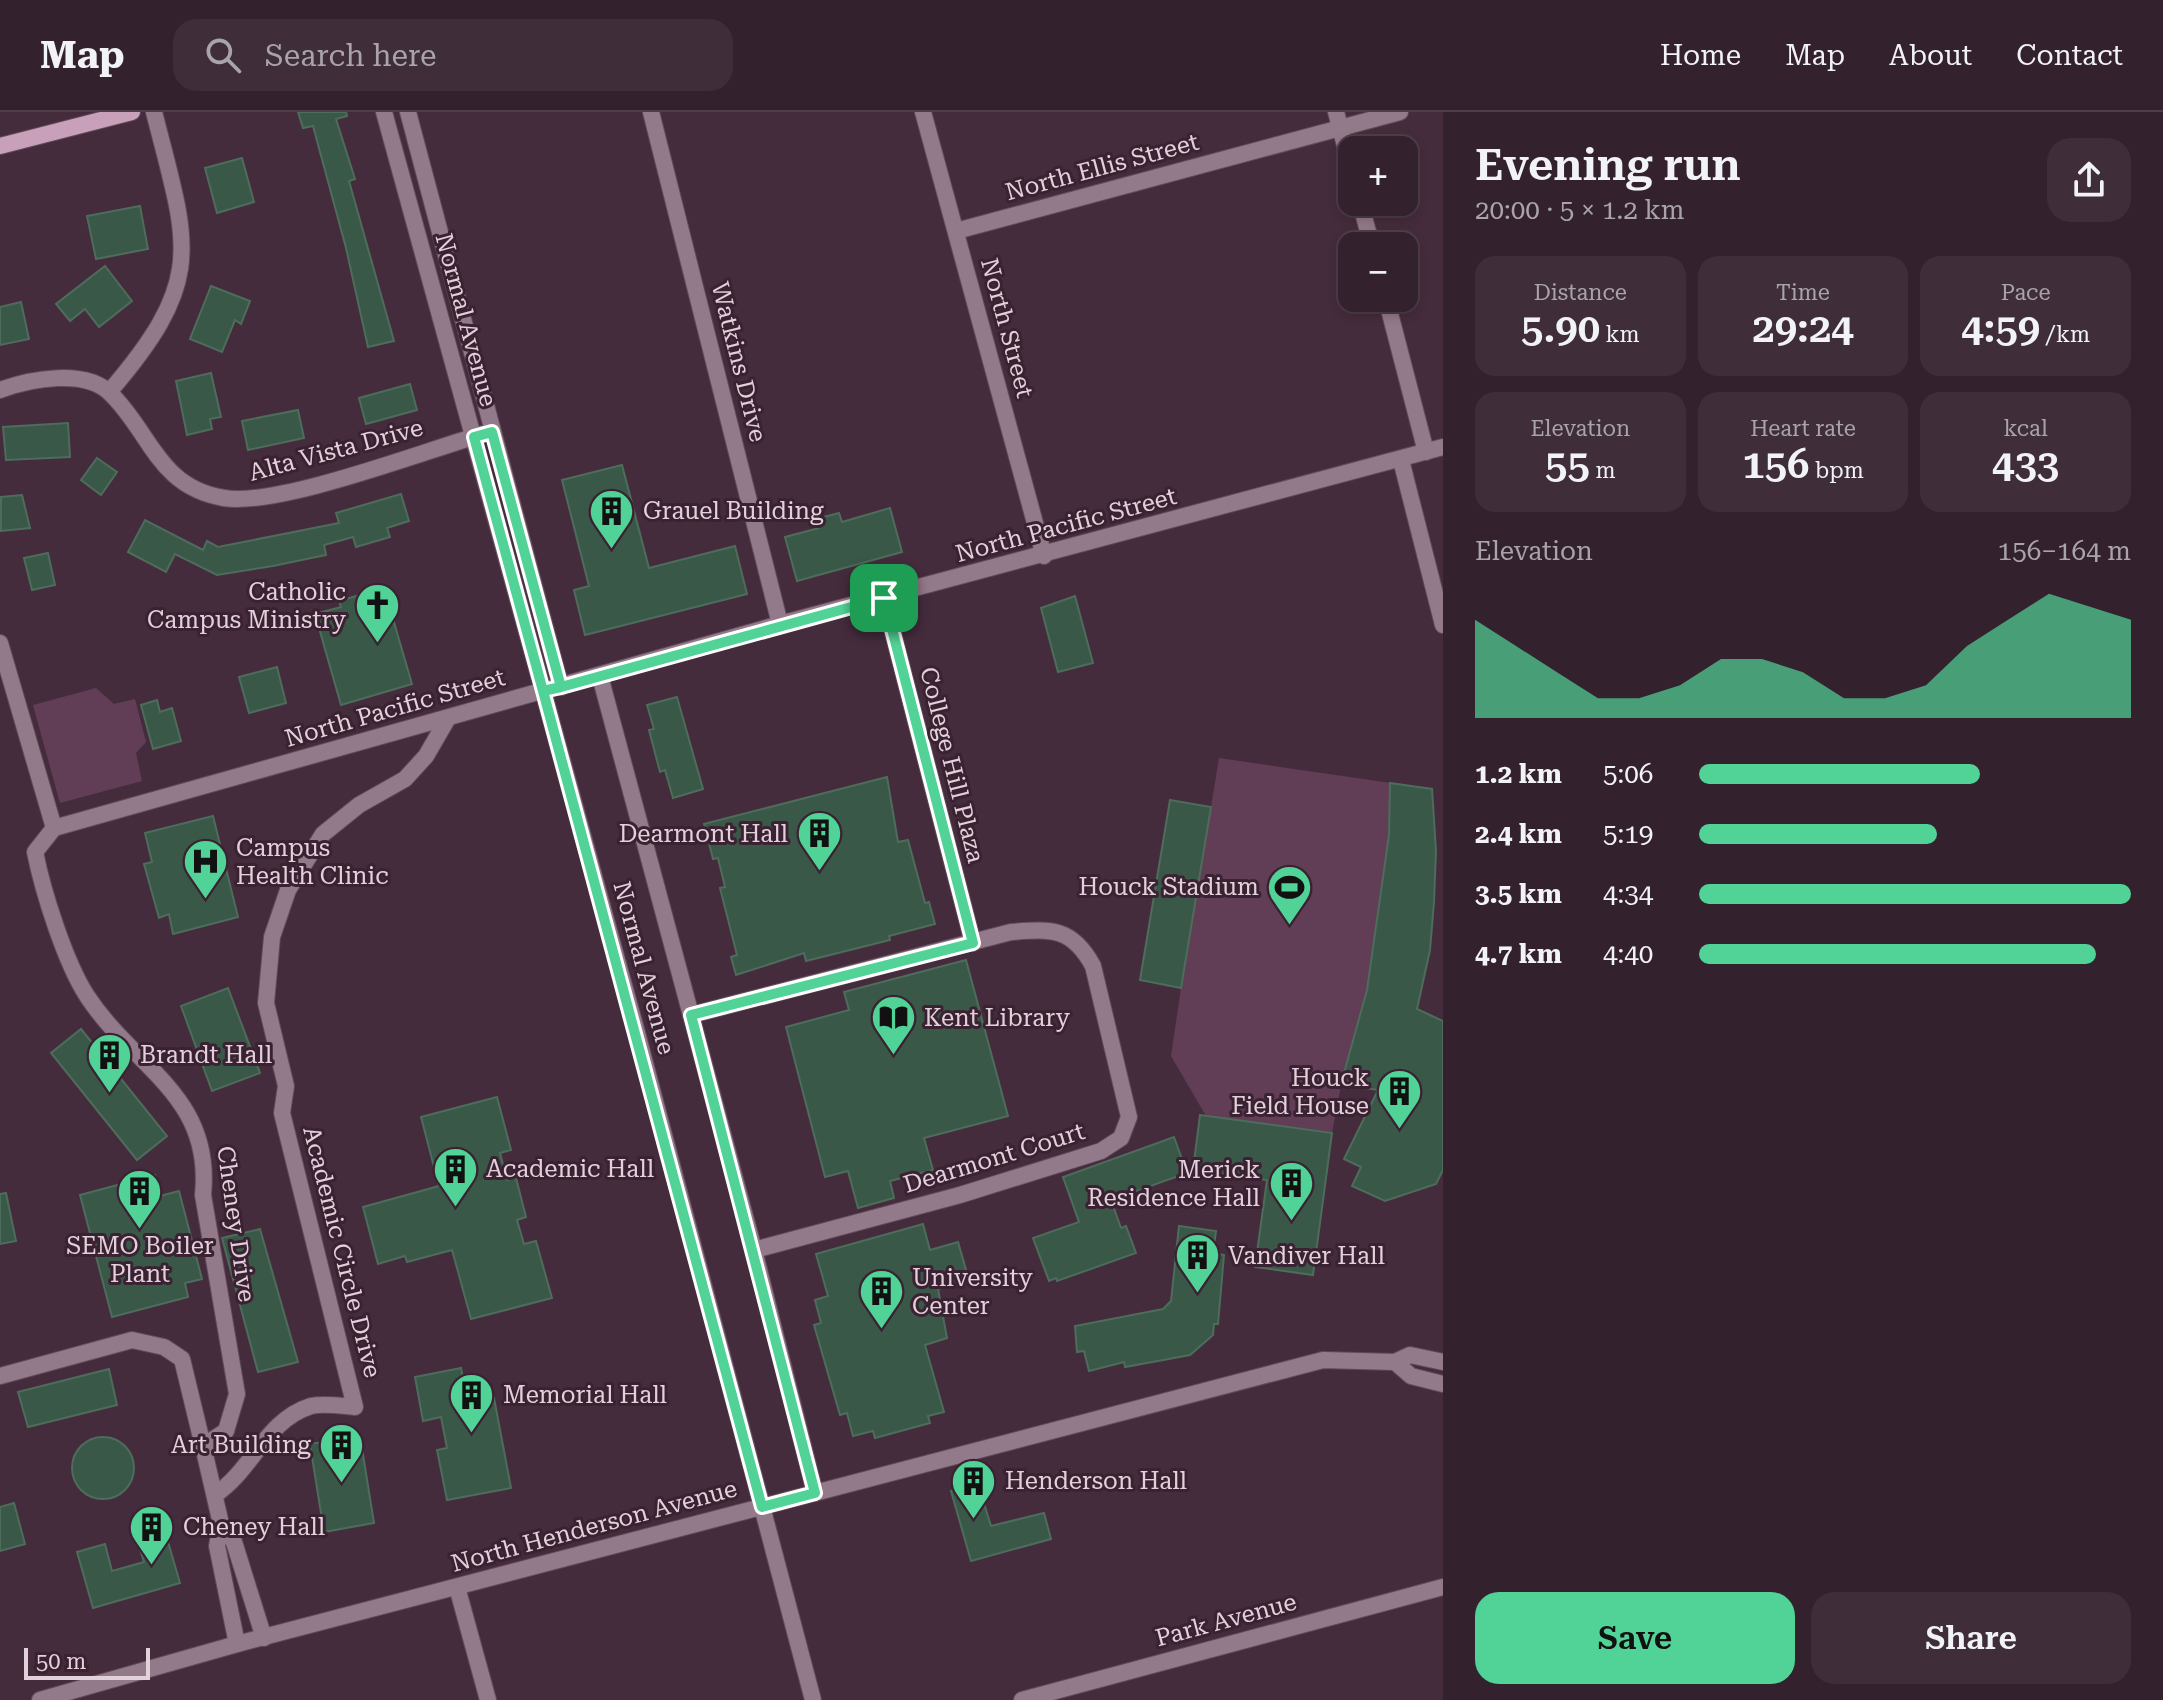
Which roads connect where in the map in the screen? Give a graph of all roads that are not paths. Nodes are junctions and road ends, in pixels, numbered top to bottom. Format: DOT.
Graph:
graph roads {
  1 [pos="132,112"];
  2 [pos="154,112"];
  3 [pos="384,112"];
  4 [pos="408,112"];
  5 [pos="651,112"];
  6 [pos="923,112"];
  7 [pos="1400,112"];
  8 [pos="1338,120"];
  9 [pos="0,146"];
  10 [pos="956,231"];
  11 [pos="1390,312"];
  12 [pos="0,390"];
  13 [pos="110,391"];
  14 [pos="492,432"];
  15 [pos="474,437"];
  16 [pos="1443,447"];
  17 [pos="1426,452"];
  18 [pos="1401,460"];
  19 [pos="1044,556"];
  20 [pos="884,598"];
  21 [pos="780,624"];
  22 [pos="1443,625"];
  23 [pos="0,643"];
  24 [pos="600,676"];
  25 [pos="561,687"];
  26 [pos="543,691"];
  27 [pos="448,718"];
  28 [pos="54,828"];
  29 [pos="973,943"];
  30 [pos="691,1015"];
  31 [pos="754,1250"];
  32 [pos="1395,1362"];
  33 [pos="1443,1362"];
  34 [pos="0,1376"];
  35 [pos="1443,1384"];
  36 [pos="203,1446"];
  37 [pos="815,1493"];
  38 [pos="216,1494"];
  39 [pos="762,1507"];
  40 [pos="221,1524"];
  41 [pos="457,1587"];
  42 [pos="1443,1587"];
  43 [pos="264,1638"];
  44 [pos="237,1644"];
  45 [pos="81,1695"];
  46 [pos="40,1700"];
  47 [pos="488,1700"];
  48 [pos="813,1700"];
  49 [pos="1022,1700"];
  1 -- 9 [label="main road"];
  2 -- 13 [label="street"];
  3 -- 15 [label="street, Normal Avenue"];
  4 -- 14 [label="street, Normal Avenue"];
  5 -- 21 [label="street, Watkins Drive"];
  6 -- 10 [label="street, North Street"];
  7 -- 8 [label="street, North Ellis Street"];
  8 -- 10 [label="street, North Ellis Street"];
  10 -- 19 [label="street, North Street"];
  11 -- 17 [label="street"];
  12 -- 13 [label="street"];
  13 -- 15 [label="street, Alta Vista Drive"];
  14 -- 15 [label="street, Alta Vista Drive"];
  14 -- 25 [label="street, Normal Avenue"];
  15 -- 26 [label="street, Normal Avenue"];
  16 -- 17 [label="street, North Pacific Street"];
  17 -- 18 [label="street, North Pacific Street"];
  18 -- 19 [label="street, North Pacific Street"];
  18 -- 22 [label="street"];
  19 -- 20 [label="street, North Pacific Street"];
  20 -- 21 [label="street, North Pacific Street"];
  20 -- 29 [label="street, College Hill Plaza"];
  21 -- 24 [label="street, North Pacific Street"];
  23 -- 28 [label="street"];
  24 -- 25 [label="street, North Pacific Street"];
  24 -- 30 [label="street, Normal Avenue"];
  25 -- 26 [label="street, North Pacific Street"];
  26 -- 27 [label="street, North Pacific Street"];
  26 -- 39 [label="street, Normal Avenue"];
  27 -- 28 [label="street, North Pacific Street"];
  27 -- 38 [label="street, Academic Circle Drive"];
  28 -- 36 [label="street, Cheney Drive"];
  29 -- 30 [label="street, Dearmont Court"];
  29 -- 31 [label="street, Dearmont Court"];
  30 -- 31 [label="street, Normal Avenue"];
  31 -- 37 [label="street, Normal Avenue"];
  32 -- 33 [label="street, North Henderson Avenue"];
  32 -- 35 [label="street, North Henderson Avenue"];
  32 -- 37 [label="street, North Henderson Avenue"];
  34 -- 36 [label="street"];
  36 -- 38 [label="street"];
  37 -- 39 [label="street, North Henderson Avenue"];
  38 -- 40 [label="street"];
  39 -- 41 [label="street, North Henderson Avenue"];
  39 -- 48 [label="street, Normal Avenue"];
  40 -- 43 [label="street"];
  40 -- 44 [label="street"];
  41 -- 43 [label="street, North Henderson Avenue"];
  41 -- 47 [label="street"];
  42 -- 49 [label="street, Park Avenue"];
  43 -- 44 [label="street, North Henderson Avenue"];
  44 -- 45 [label="street, North Henderson Avenue"];
  45 -- 46 [label="street, North Henderson Avenue"];
}
